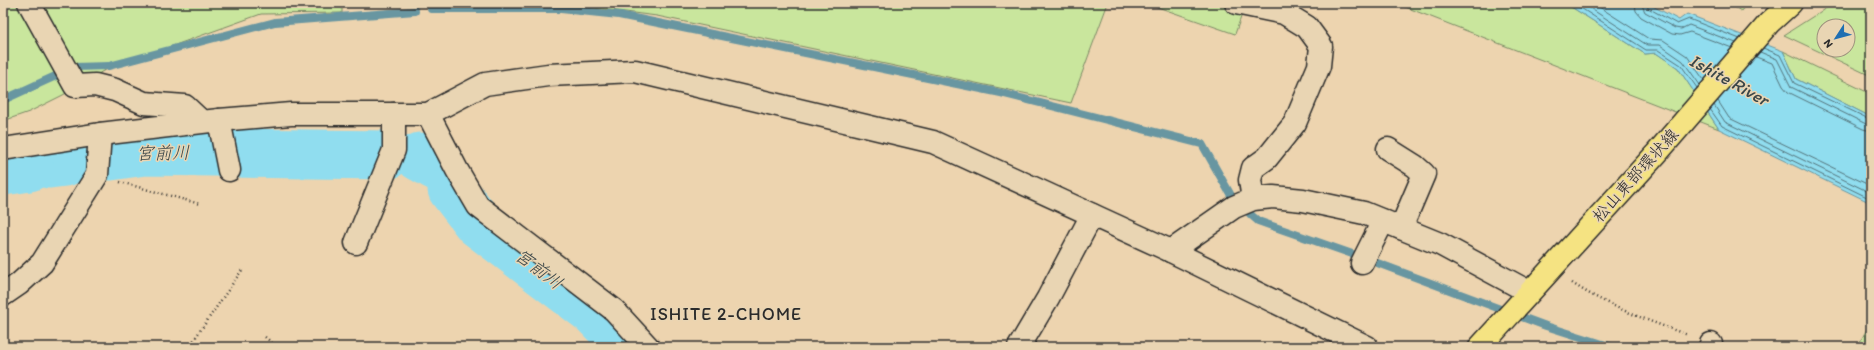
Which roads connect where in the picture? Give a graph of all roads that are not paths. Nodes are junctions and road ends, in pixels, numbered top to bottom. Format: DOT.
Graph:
graph roads {
  1 [pos="29,3"];
  2 [pos="1236,3"];
  3 [pos="1791,3"];
  4 [pos="394,114"];
  5 [pos="428,114"];
  6 [pos="210,121"];
  7 [pos="100,134"];
  8 [pos="3,150"];
  9 [pos="1388,150"];
  10 [pos="229,170"];
  11 [pos="1253,198"];
  12 [pos="1092,215"];
  13 [pos="1392,224"];
  14 [pos="356,243"];
  15 [pos="1171,251"];
  16 [pos="1362,263"];
  17 [pos="1529,292"];
  18 [pos="3,294"];
  19 [pos="1024,346"];
  20 [pos="648,347"];
  21 [pos="1367,347"];
  22 [pos="1480,347"];
  1 -- 6 [label="street"];
  2 -- 11 [label="street"];
  3 -- 17 [label="main road, 松山東部環状線"];
  4 -- 5 [label="street"];
  4 -- 6 [label="street"];
  4 -- 14 [label="street"];
  5 -- 12 [label="street"];
  5 -- 20 [label="street"];
  6 -- 7 [label="street"];
  6 -- 10 [label="street"];
  7 -- 8 [label="street"];
  7 -- 18 [label="street"];
  9 -- 13 [label="street"];
  11 -- 13 [label="street"];
  11 -- 15 [label="street"];
  12 -- 15 [label="street"];
  12 -- 19 [label="street"];
  13 -- 16 [label="street"];
  13 -- 17 [label="street"];
  15 -- 21 [label="street"];
  17 -- 22 [label="main road, 松山東部環状線"];
}
